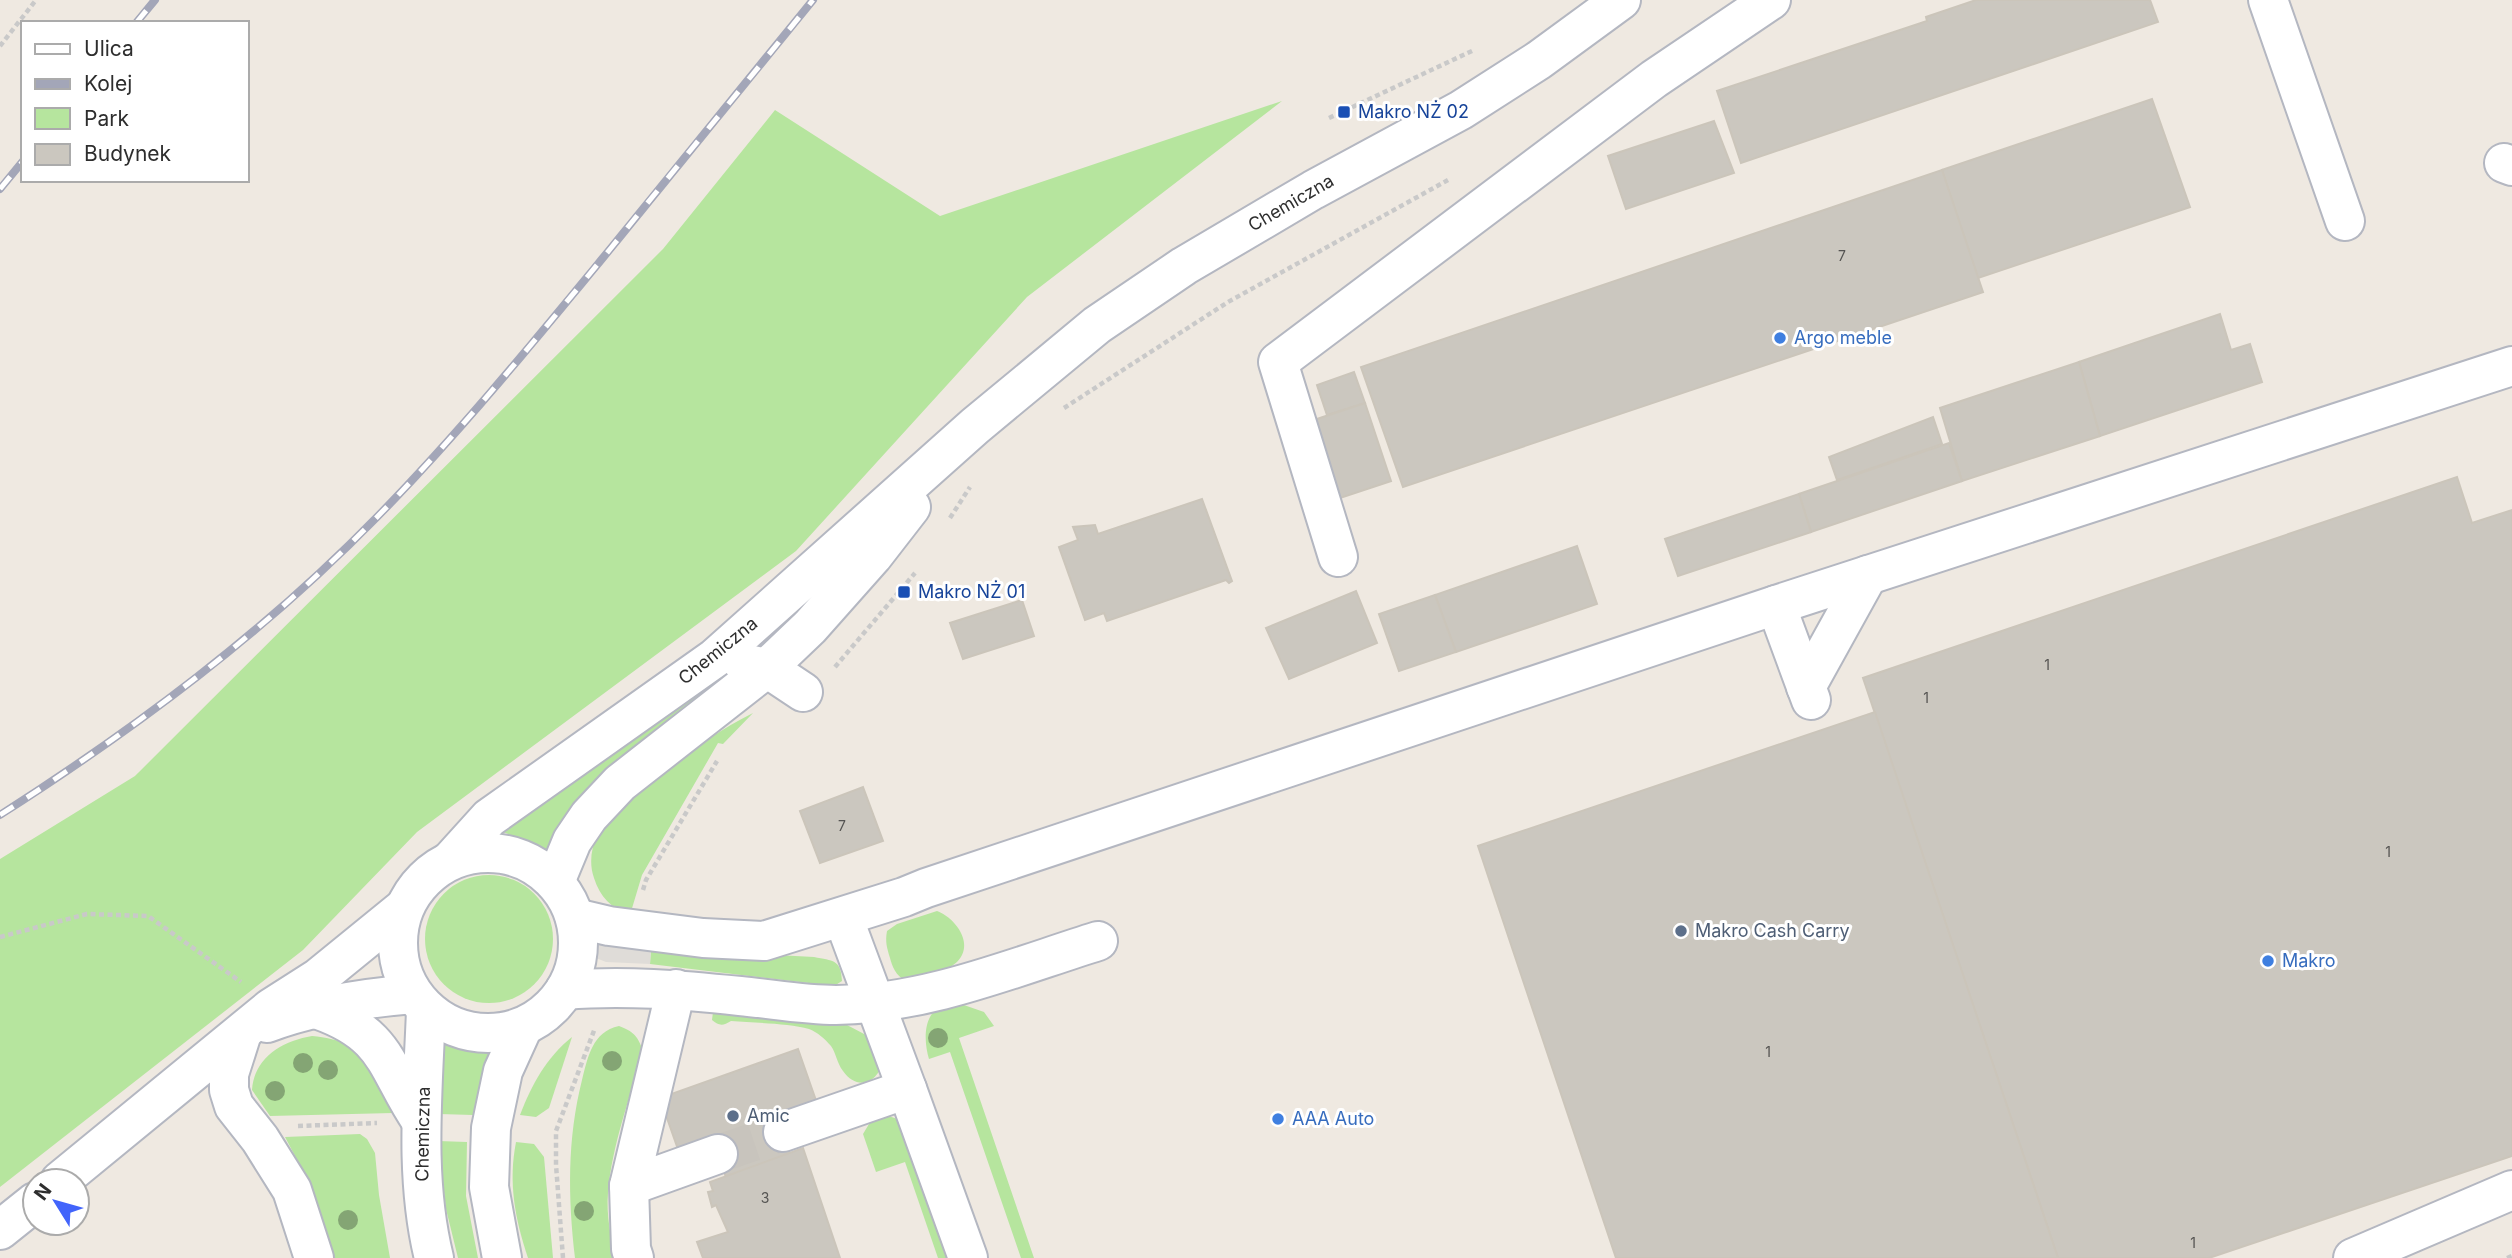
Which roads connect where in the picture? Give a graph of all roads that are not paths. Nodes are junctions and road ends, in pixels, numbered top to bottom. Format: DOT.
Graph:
graph roads {
  1 [pos="1621,0"];
  2 [pos="1771,0"];
  3 [pos="2269,0"];
  4 [pos="2345,221"];
  5 [pos="2512,366"];
  6 [pos="975,426"];
  7 [pos="1338,556"];
  8 [pos="1868,575"];
  9 [pos="1776,605"];
  10 [pos="715,658"];
  11 [pos="768,668"];
  12 [pos="803,692"];
  13 [pos="451,860"];
  14 [pos="555,882"];
  15 [pos="404,908"];
  16 [pos="843,917"];
  17 [pos="575,918"];
  18 [pos="1098,940"];
  19 [pos="676,989"];
  20 [pos="565,990"];
  21 [pos="419,1002"];
  22 [pos="875,1002"];
  23 [pos="319,1010"];
  24 [pos="523,1027"];
  25 [pos="242,1033"];
  26 [pos="907,1089"];
  27 [pos="422,1123"];
  28 [pos="783,1132"];
  29 [pos="718,1154"];
  30 [pos="77,1167"];
  31 [pos="629,1186"];
  32 [pos="2512,1189"];
  33 [pos="21,1213"];
  34 [pos="0,1230"];
  35 [pos="314,1258"];
  36 [pos="434,1258"];
  37 [pos="502,1258"];
  38 [pos="634,1258"];
  39 [pos="968,1258"];
  40 [pos="2353,1258"];
  1 -- 6 [label="street, Chemiczna"];
  2 -- 7 [label="street"];
  3 -- 4 [label="street"];
  5 -- 8 [label="street"];
  6 -- 10 [label="street, Chemiczna"];
  6 -- 11 [label="street, Chemiczna"];
  8 -- 9 [label="street"];
  8 -- 9 [label="street"];
  9 -- 16 [label="street"];
  10 -- 11 [label="street"];
  10 -- 13 [label="street, Chemiczna"];
  11 -- 12 [label="street"];
  11 -- 14 [label="street, Chemiczna"];
  13 -- 14 [label="street"];
  13 -- 15 [label="street"];
  14 -- 17 [label="street"];
  15 -- 21 [label="street"];
  15 -- 25 [label="street"];
  16 -- 17 [label="street"];
  16 -- 22 [label="street"];
  17 -- 20 [label="street"];
  18 -- 22 [label="street"];
  19 -- 20 [label="street"];
  19 -- 22 [label="street"];
  19 -- 31 [label="street"];
  20 -- 24 [label="street"];
  21 -- 23 [label="street"];
  21 -- 24 [label="street"];
  21 -- 27 [label="street, Chemiczna"];
  22 -- 26 [label="street"];
  23 -- 25 [label="street"];
  23 -- 27 [label="street"];
  24 -- 37 [label="street"];
  25 -- 30 [label="street"];
  25 -- 35 [label="street"];
  26 -- 28 [label="street"];
  26 -- 39 [label="street"];
  27 -- 36 [label="street, Chemiczna"];
  29 -- 31 [label="street"];
  31 -- 38 [label="street"];
  32 -- 40 [label="street"];
  33 -- 34 [label="street"];
}
